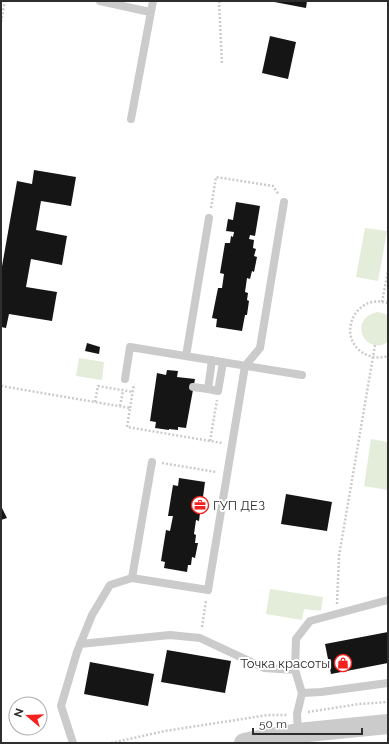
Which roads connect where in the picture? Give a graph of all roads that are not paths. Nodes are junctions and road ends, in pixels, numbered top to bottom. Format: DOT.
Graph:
graph roads {
  1 [pos="100,1"];
  2 [pos="153,1"];
  3 [pos="150,12"];
  4 [pos="131,119"];
  5 [pos="284,202"];
  6 [pos="209,218"];
  7 [pos="186,356"];
  8 [pos="212,360"];
  9 [pos="223,362"];
  10 [pos="245,366"];
  11 [pos="302,375"];
  12 [pos="125,379"];
  13 [pos="193,387"];
  14 [pos="208,389"];
  15 [pos="152,462"];
  16 [pos="132,578"];
  17 [pos="388,600"];
  18 [pos="80,644"];
  19 [pos="295,670"];
  20 [pos="388,683"];
  21 [pos="302,693"];
  22 [pos="298,724"];
  23 [pos="388,724"];
  24 [pos="72,743"];
  25 [pos="244,743"];
  1 -- 3 [label="lane"];
  2 -- 3 [label="lane"];
  3 -- 4 [label="lane"];
  5 -- 10 [label="lane"];
  6 -- 7 [label="lane"];
  7 -- 8 [label="lane"];
  7 -- 12 [label="lane"];
  8 -- 9 [label="lane"];
  8 -- 14 [label="lane"];
  9 -- 10 [label="lane"];
  9 -- 14 [label="lane"];
  10 -- 11 [label="lane"];
  10 -- 16 [label="lane"];
  13 -- 14 [label="lane"];
  15 -- 16 [label="lane"];
  16 -- 18 [label="lane"];
  17 -- 19 [label="lane"];
  18 -- 19 [label="lane"];
  18 -- 24 [label="lane"];
  19 -- 21 [label="lane"];
  20 -- 21 [label="lane"];
  21 -- 22 [label="lane"];
  22 -- 23 [label="street"];
  22 -- 25 [label="street"];
}
